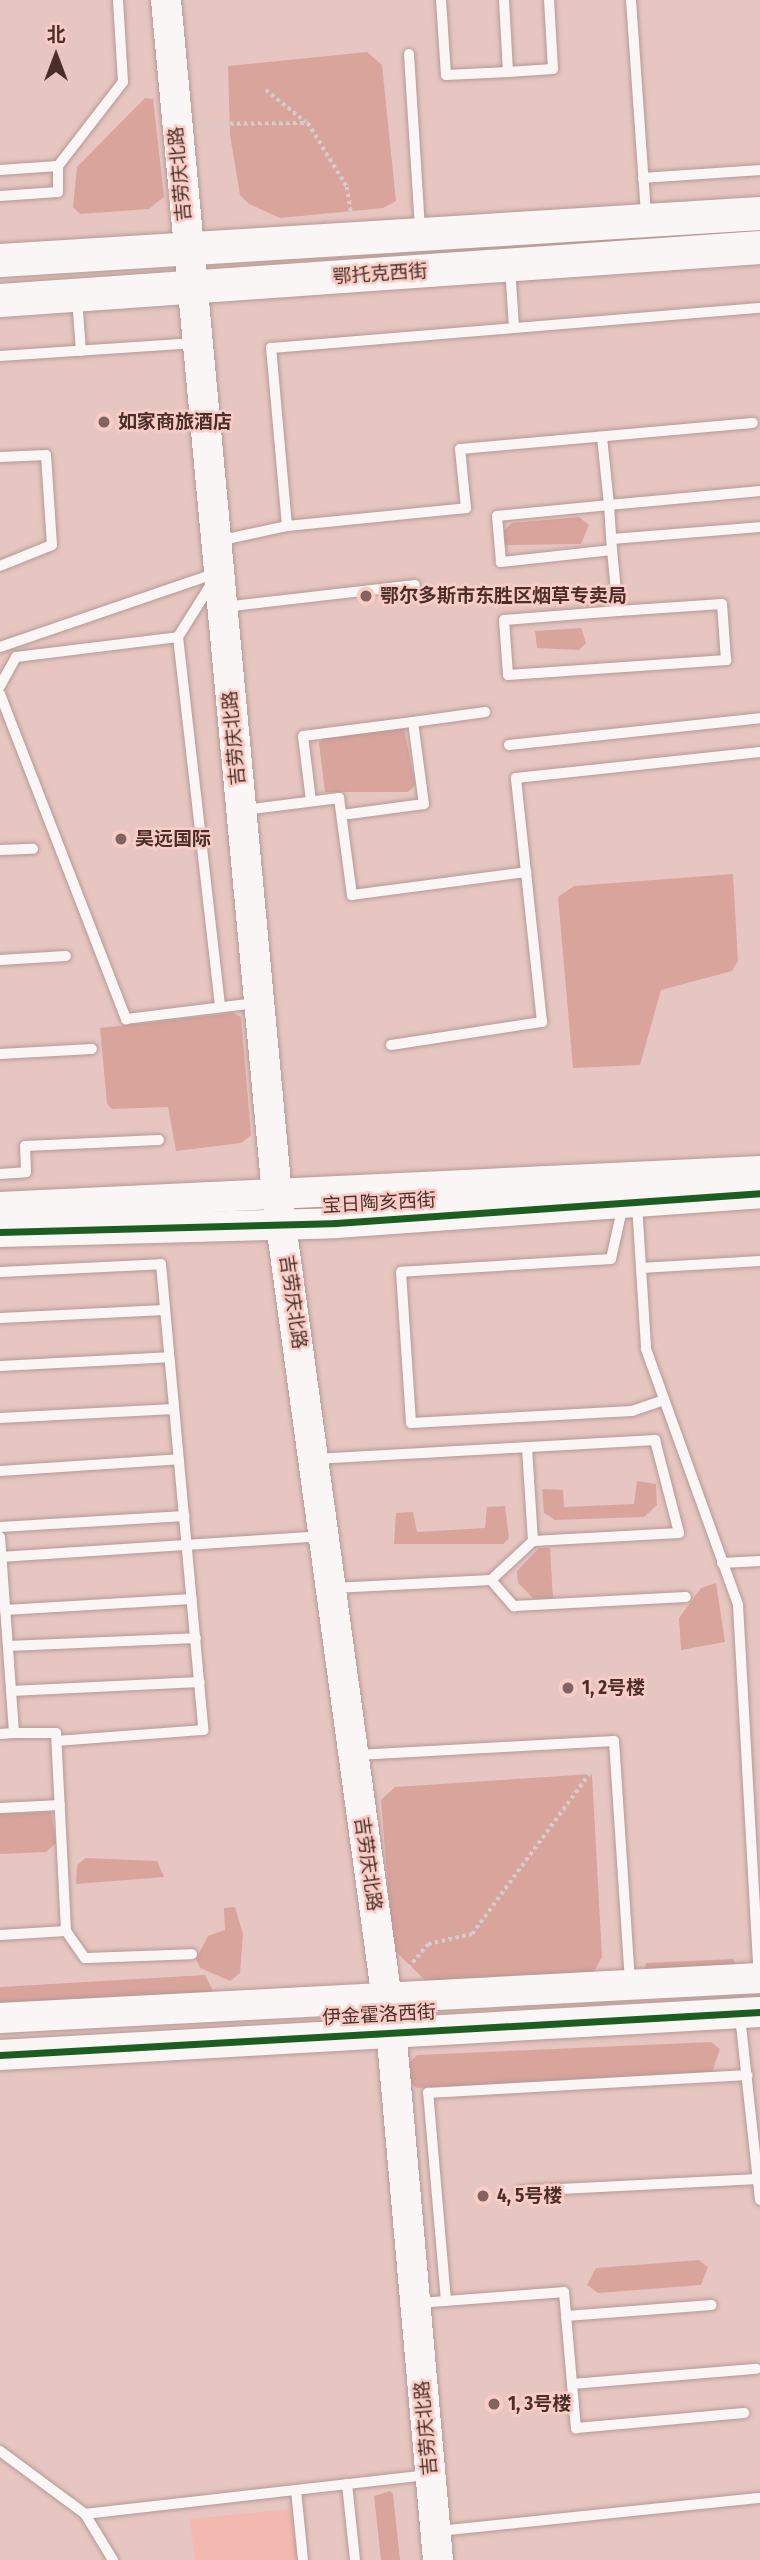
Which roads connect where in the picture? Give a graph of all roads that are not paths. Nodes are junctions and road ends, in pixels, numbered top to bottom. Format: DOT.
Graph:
graph roads {
  1 [pos="118,0"];
  2 [pos="166,0"];
  3 [pos="442,0"];
  4 [pos="504,0"];
  5 [pos="549,0"];
  6 [pos="631,0"];
  7 [pos="408,54"];
  8 [pos="508,72"];
  9 [pos="58,166"];
  10 [pos="0,170"];
  11 [pos="760,170"];
  12 [pos="643,178"];
  13 [pos="0,196"];
  14 [pos="760,213"];
  15 [pos="646,220"];
  16 [pos="420,234"];
  17 [pos="185,247"];
  18 [pos="760,247"];
  19 [pos="0,260"];
  20 [pos="510,264"];
  21 [pos="191,287"];
  22 [pos="77,295"];
  23 [pos="0,300"];
  24 [pos="760,308"];
  25 [pos="514,328"];
  26 [pos="196,343"];
  27 [pos="81,351"];
  28 [pos="0,356"];
  29 [pos="753,424"];
  30 [pos="602,437"];
  31 [pos="0,457"];
  32 [pos="760,491"];
  33 [pos="608,505"];
  34 [pos="287,526"];
  35 [pos="760,527"];
  36 [pos="215,541"];
  37 [pos="612,545"];
  38 [pos="0,566"];
  39 [pos="218,572"];
  40 [pos="415,585"];
  41 [pos="222,608"];
  42 [pos="618,611"];
  43 [pos="178,637"];
  44 [pos="0,647"];
  45 [pos="0,686"];
  46 [pos="0,694"];
  47 [pos="485,712"];
  48 [pos="760,718"];
  49 [pos="414,722"];
  50 [pos="509,745"];
  51 [pos="760,751"];
  52 [pos="311,802"];
  53 [pos="241,811"];
  54 [pos="342,815"];
  55 [pos="33,849"];
  56 [pos="0,850"];
  57 [pos="526,872"];
  58 [pos="66,956"];
  59 [pos="0,960"];
  60 [pos="259,1003"];
  61 [pos="220,1007"];
  62 [pos="391,1045"];
  63 [pos="92,1049"];
  64 [pos="0,1054"];
  65 [pos="159,1140"];
  66 [pos="760,1171"];
  67 [pos="0,1174"];
  68 [pos="760,1193"];
  69 [pos="630,1202"];
  70 [pos="0,1207"];
  71 [pos="280,1209"];
  72 [pos="0,1232"];
  73 [pos="760,1261"];
  74 [pos="641,1268"];
  75 [pos="0,1272"];
  76 [pos="165,1310"];
  77 [pos="0,1318"];
  78 [pos="169,1357"];
  79 [pos="0,1366"];
  80 [pos="664,1400"];
  81 [pos="174,1409"];
  82 [pos="0,1418"];
  83 [pos="527,1447"];
  84 [pos="179,1459"];
  85 [pos="314,1459"];
  86 [pos="0,1471"];
  87 [pos="185,1516"];
  88 [pos="0,1527"];
  89 [pos="324,1535"];
  90 [pos="0,1537"];
  91 [pos="533,1541"];
  92 [pos="188,1547"];
  93 [pos="1,1557"];
  94 [pos="760,1561"];
  95 [pos="723,1563"];
  96 [pos="491,1580"];
  97 [pos="332,1588"];
  98 [pos="686,1597"];
  99 [pos="192,1599"];
  100 [pos="5,1610"];
  101 [pos="196,1637"];
  102 [pos="8,1647"];
  103 [pos="200,1682"];
  104 [pos="11,1691"];
  105 [pos="0,1734"];
  106 [pos="14,1734"];
  107 [pos="57,1741"];
  108 [pos="354,1755"];
  109 [pos="60,1805"];
  110 [pos="0,1808"];
  111 [pos="757,1911"];
  112 [pos="66,1931"];
  113 [pos="0,1935"];
  114 [pos="192,1954"];
  115 [pos="759,1978"];
  116 [pos="630,1984"];
  117 [pos="386,1994"];
  118 [pos="750,2013"];
  119 [pos="0,2018"];
  120 [pos="391,2029"];
  121 [pos="0,2055"];
  122 [pos="747,2075"];
  123 [pos="758,2179"];
  124 [pos="521,2192"];
  125 [pos="760,2200"];
  126 [pos="446,2301"];
  127 [pos="415,2303"];
  128 [pos="712,2305"];
  129 [pos="566,2316"];
  130 [pos="755,2369"];
  131 [pos="572,2384"];
  132 [pos="744,2413"];
  133 [pos="1,2453"];
  134 [pos="431,2475"];
  135 [pos="347,2484"];
  136 [pos="296,2490"];
  137 [pos="760,2498"];
  138 [pos="85,2514"];
  139 [pos="437,2546"];
  140 [pos="113,2560"];
  141 [pos="303,2560"];
  142 [pos="355,2560"];
  1 -- 9 [label="lane"];
  2 -- 17 [label="street, 吉劳庆北路"];
  3 -- 8 [label="lane"];
  4 -- 8 [label="lane"];
  5 -- 8 [label="lane"];
  6 -- 12 [label="lane"];
  7 -- 16 [label="lane"];
  9 -- 10 [label="lane"];
  9 -- 13 [label="lane"];
  11 -- 12 [label="lane"];
  12 -- 15 [label="lane"];
  14 -- 15 [label="main road, 鄂托克西街"];
  15 -- 16 [label="main road, 鄂托克西街"];
  16 -- 17 [label="main road, 鄂托克西街"];
  17 -- 19 [label="main road, 鄂托克西街"];
  17 -- 21 [label="street, 吉劳庆北路"];
  18 -- 20 [label="main road, 鄂托克西街"];
  20 -- 21 [label="main road, 鄂托克西街"];
  20 -- 25 [label="lane"];
  21 -- 22 [label="main road, 鄂托克西街"];
  21 -- 26 [label="street, 吉劳庆北路"];
  22 -- 23 [label="main road, 鄂托克西街"];
  22 -- 27 [label="lane"];
  24 -- 25 [label="lane"];
  25 -- 34 [label="lane"];
  26 -- 27 [label="lane"];
  26 -- 36 [label="street, 吉劳庆北路"];
  27 -- 28 [label="lane"];
  29 -- 30 [label="lane"];
  30 -- 33 [label="lane"];
  30 -- 34 [label="lane"];
  31 -- 38 [label="lane"];
  32 -- 33 [label="lane"];
  33 -- 37 [label="lane"];
  33 -- 37 [label="lane"];
  34 -- 36 [label="lane"];
  35 -- 37 [label="lane"];
  36 -- 39 [label="street, 吉劳庆北路"];
  37 -- 42 [label="lane"];
  39 -- 41 [label="street, 吉劳庆北路"];
  39 -- 43 [label="lane"];
  39 -- 44 [label="lane"];
  40 -- 41 [label="lane"];
  41 -- 53 [label="street, 吉劳庆北路"];
  42 -- 42 [label="lane"];
  43 -- 45 [label="lane"];
  43 -- 61 [label="lane"];
  46 -- 61 [label="lane"];
  47 -- 49 [label="lane"];
  48 -- 50 [label="lane"];
  49 -- 52 [label="lane"];
  49 -- 54 [label="lane"];
  51 -- 57 [label="lane"];
  52 -- 53 [label="lane"];
  52 -- 54 [label="lane"];
  53 -- 60 [label="street, 吉劳庆北路"];
  54 -- 57 [label="lane"];
  55 -- 56 [label="lane"];
  57 -- 62 [label="lane"];
  58 -- 59 [label="lane"];
  60 -- 61 [label="lane"];
  60 -- 71 [label="street, 吉劳庆北路"];
  63 -- 64 [label="lane"];
  65 -- 67 [label="lane"];
  66 -- 71 [label="street, 宝日陶亥西街"];
  68 -- 69 [label="street, 宝日陶亥西街"];
  69 -- 71 [label="street, 宝日陶亥西街"];
  69 -- 74 [label="lane"];
  69 -- 80 [label="lane"];
  70 -- 71 [label="street, 宝日陶亥西街"];
  71 -- 72 [label="street, 宝日陶亥西街"];
  71 -- 85 [label="street, 吉劳庆北路"];
  73 -- 74 [label="lane"];
  74 -- 80 [label="lane"];
  75 -- 76 [label="lane"];
  76 -- 77 [label="lane"];
  76 -- 78 [label="lane"];
  78 -- 79 [label="lane"];
  78 -- 81 [label="lane"];
  80 -- 95 [label="lane"];
  81 -- 82 [label="lane"];
  81 -- 84 [label="lane"];
  83 -- 85 [label="lane"];
  83 -- 91 [label="lane"];
  83 -- 91 [label="lane"];
  84 -- 86 [label="lane"];
  84 -- 87 [label="lane"];
  85 -- 89 [label="street, 吉劳庆北路"];
  87 -- 88 [label="lane"];
  87 -- 92 [label="lane"];
  89 -- 92 [label="lane"];
  89 -- 97 [label="street, 吉劳庆北路"];
  90 -- 93 [label="lane"];
  91 -- 96 [label="lane"];
  92 -- 93 [label="lane"];
  92 -- 99 [label="lane"];
  93 -- 100 [label="lane"];
  94 -- 95 [label="lane"];
  95 -- 111 [label="lane"];
  96 -- 97 [label="lane"];
  96 -- 98 [label="lane"];
  97 -- 108 [label="street, 吉劳庆北路"];
  99 -- 100 [label="lane"];
  99 -- 101 [label="lane"];
  100 -- 102 [label="lane"];
  101 -- 102 [label="lane"];
  101 -- 103 [label="lane"];
  102 -- 104 [label="lane"];
  103 -- 104 [label="lane"];
  103 -- 107 [label="lane"];
  104 -- 106 [label="lane"];
  105 -- 106 [label="lane"];
  106 -- 107 [label="lane"];
  107 -- 109 [label="lane"];
  108 -- 116 [label="lane"];
  108 -- 117 [label="street, 吉劳庆北路"];
  109 -- 110 [label="lane"];
  109 -- 112 [label="lane"];
  111 -- 115 [label="lane"];
  112 -- 113 [label="lane"];
  112 -- 114 [label="lane"];
  115 -- 116 [label="street, 伊金霍洛西街"];
  116 -- 117 [label="street, 伊金霍洛西街"];
  117 -- 119 [label="street, 伊金霍洛西街"];
  117 -- 120 [label="street, 吉劳庆北路"];
  118 -- 120 [label="street, 伊金霍洛西街"];
  118 -- 122 [label="lane"];
  120 -- 121 [label="street, 伊金霍洛西街"];
  120 -- 127 [label="street, 吉劳庆北路"];
  122 -- 123 [label="lane"];
  122 -- 126 [label="lane"];
  123 -- 124 [label="lane"];
  123 -- 125 [label="lane"];
  126 -- 127 [label="lane"];
  126 -- 129 [label="lane"];
  127 -- 134 [label="street, 吉劳庆北路"];
  128 -- 129 [label="lane"];
  129 -- 131 [label="lane"];
  130 -- 131 [label="lane"];
  131 -- 132 [label="lane"];
  133 -- 138 [label="lane"];
  134 -- 135 [label="lane"];
  134 -- 139 [label="street, 吉劳庆北路"];
  135 -- 136 [label="lane"];
  135 -- 142 [label="lane"];
  136 -- 138 [label="lane"];
  136 -- 141 [label="lane"];
  137 -- 139 [label="lane"];
  138 -- 140 [label="lane"];
}
